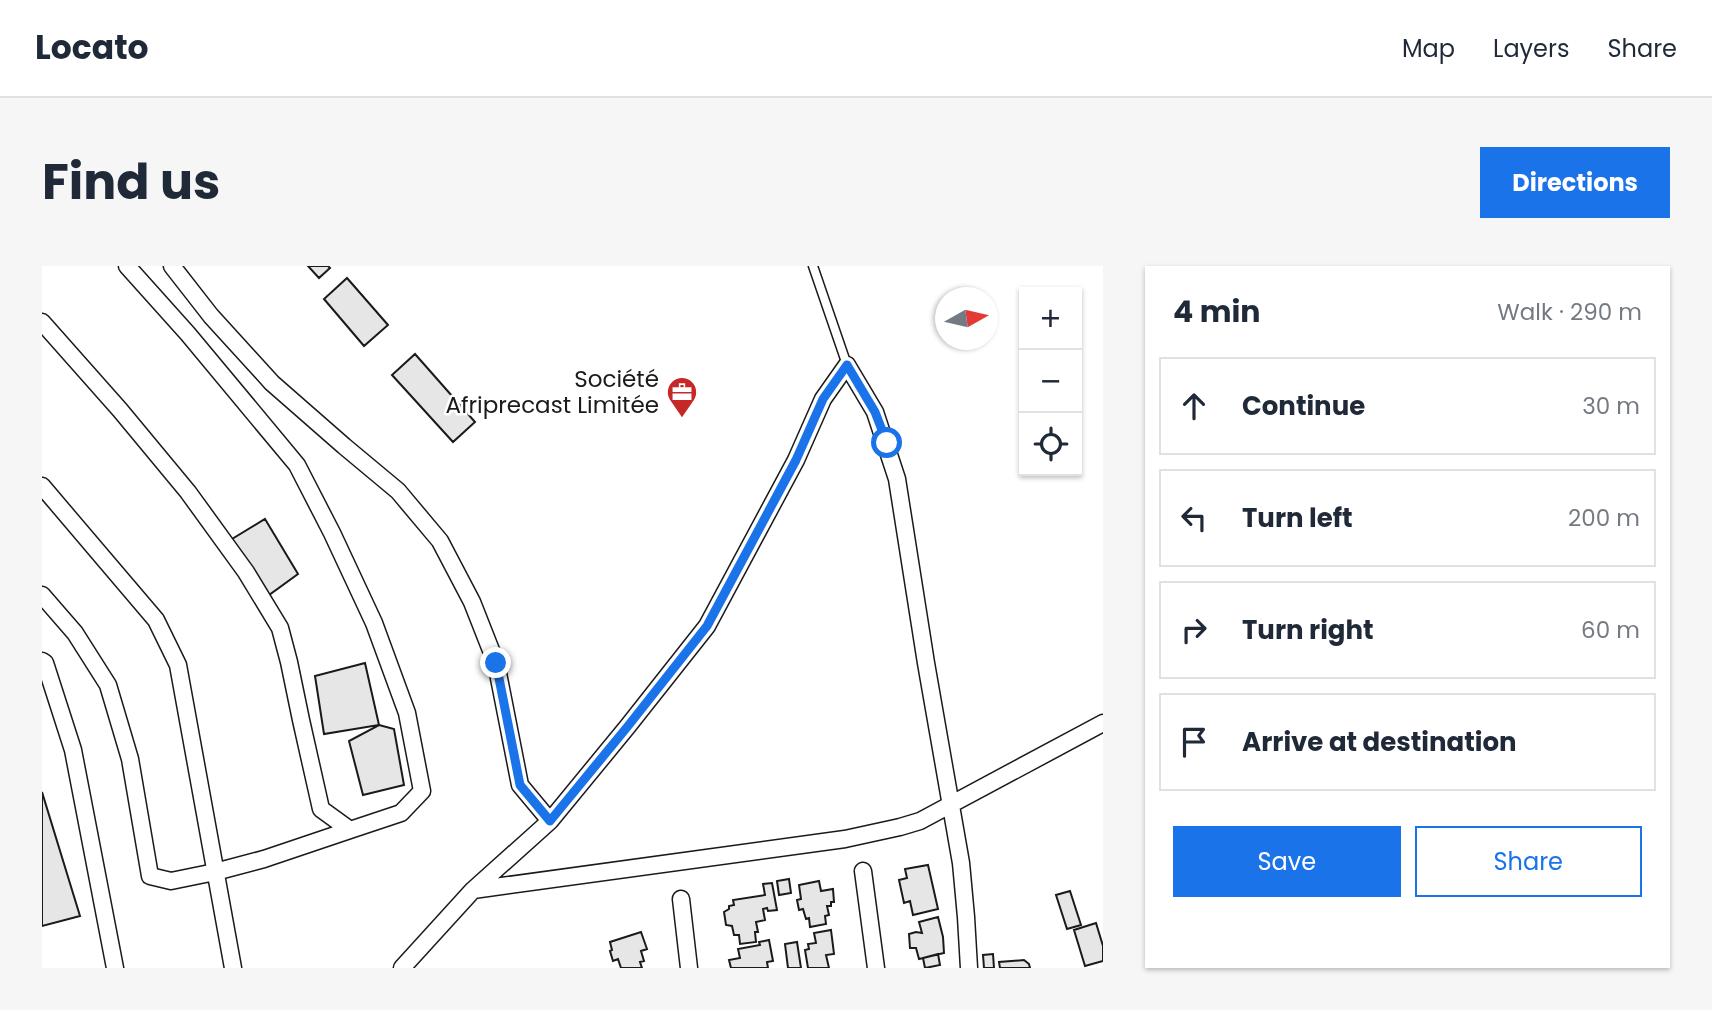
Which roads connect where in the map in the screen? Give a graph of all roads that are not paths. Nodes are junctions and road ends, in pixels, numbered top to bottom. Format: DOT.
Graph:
graph roads {
  1 [pos="127,266"];
  2 [pos="172,266"];
  3 [pos="813,266"];
  4 [pos="42,322"];
  5 [pos="847,365"];
  6 [pos="42,486"];
  7 [pos="42,595"];
  8 [pos="42,661"];
  9 [pos="1103,723"];
  10 [pos="950,806"];
  11 [pos="550,821"];
  12 [pos="350,830"];
  13 [pos="215,872"];
  14 [pos="863,872"];
  15 [pos="473,890"];
  16 [pos="681,898"];
  17 [pos="115,968"];
  18 [pos="233,968"];
  19 [pos="402,968"];
  20 [pos="689,968"];
  21 [pos="876,968"];
  22 [pos="969,968"];
  1 -- 12 [label="street"];
  2 -- 11 [label="street"];
  3 -- 5 [label="lane"];
  4 -- 12 [label="street"];
  5 -- 10 [label="street"];
  5 -- 11 [label="street"];
  6 -- 13 [label="street"];
  7 -- 13 [label="street"];
  8 -- 17 [label="street"];
  9 -- 10 [label="street"];
  10 -- 15 [label="street"];
  10 -- 22 [label="street"];
  11 -- 15 [label="street"];
  12 -- 13 [label="street"];
  13 -- 18 [label="street"];
  14 -- 21 [label="street"];
  15 -- 19 [label="street"];
  16 -- 20 [label="street"];
}
